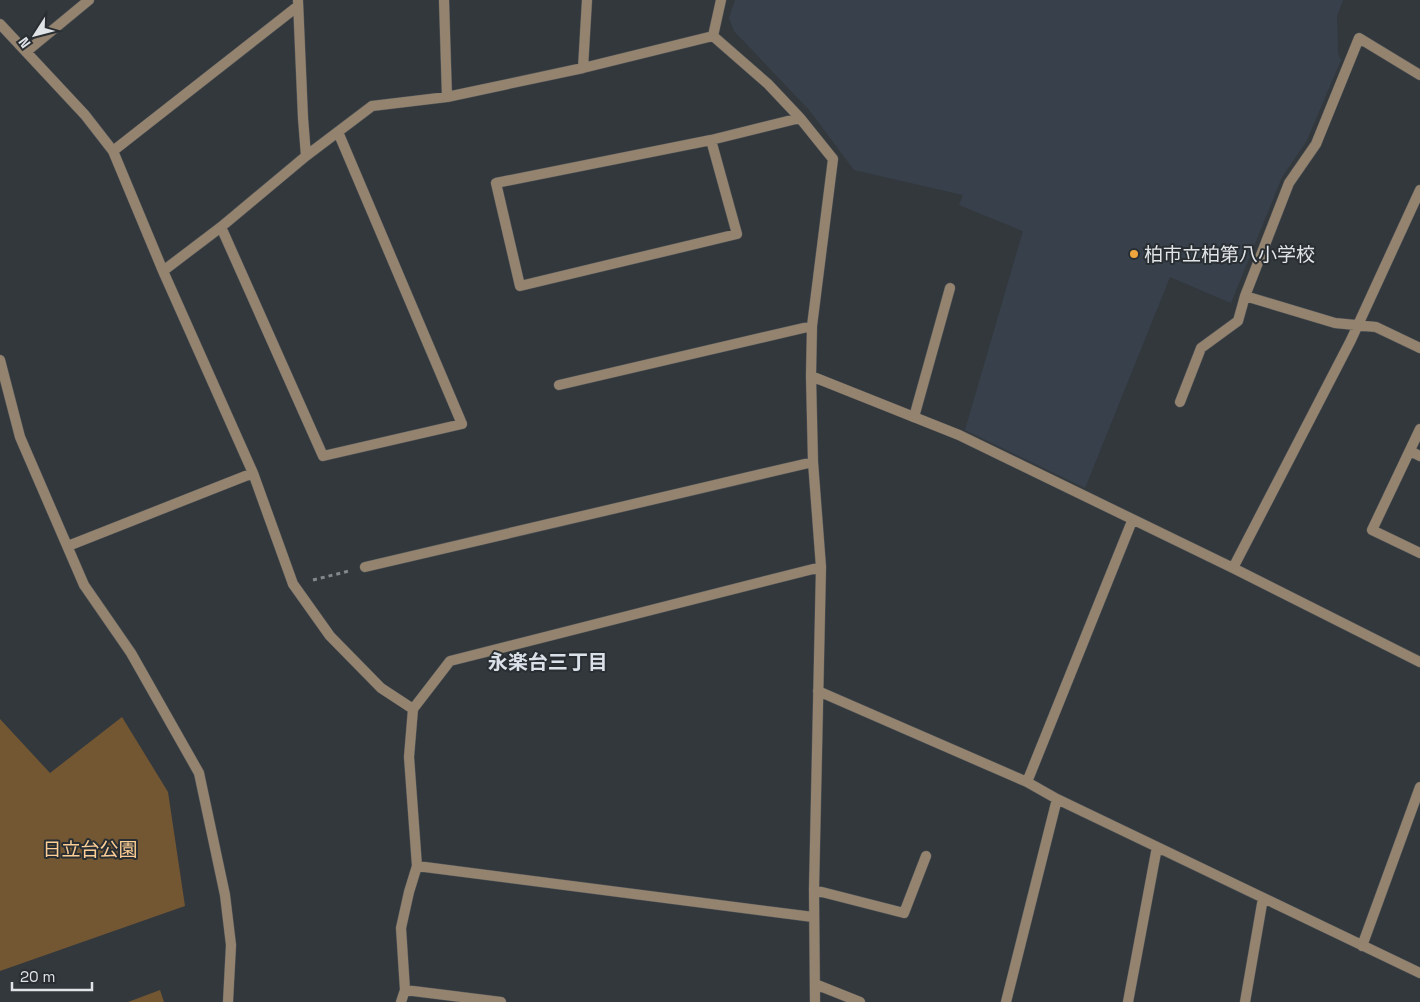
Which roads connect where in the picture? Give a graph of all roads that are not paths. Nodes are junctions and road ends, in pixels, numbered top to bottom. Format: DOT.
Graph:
graph roads {
  1 [pos="89,0"];
  2 [pos="444,0"];
  3 [pos="587,0"];
  4 [pos="721,0"];
  5 [pos="298,3"];
  6 [pos="0,24"];
  7 [pos="713,36"];
  8 [pos="26,52"];
  9 [pos="583,68"];
  10 [pos="1420,75"];
  11 [pos="447,97"];
  12 [pos="800,118"];
  13 [pos="338,132"];
  14 [pos="711,140"];
  15 [pos="113,151"];
  16 [pos="306,156"];
  17 [pos="1420,190"];
  18 [pos="221,227"];
  19 [pos="163,271"];
  20 [pos="950,288"];
  21 [pos="1245,296"];
  22 [pos="1357,325"];
  23 [pos="812,326"];
  24 [pos="1420,348"];
  25 [pos="0,360"];
  26 [pos="811,376"];
  27 [pos="558,385"];
  28 [pos="1180,402"];
  29 [pos="914,418"];
  30 [pos="1420,429"];
  31 [pos="1410,451"];
  32 [pos="1420,456"];
  33 [pos="812,462"];
  34 [pos="253,473"];
  35 [pos="1132,521"];
  36 [pos="68,546"];
  37 [pos="1420,552"];
  38 [pos="365,567"];
  39 [pos="821,567"];
  40 [pos="1233,568"];
  41 [pos="1420,662"];
  42 [pos="818,691"];
  43 [pos="413,709"];
  44 [pos="1027,782"];
  45 [pos="1420,787"];
  46 [pos="1057,799"];
  47 [pos="1157,847"];
  48 [pos="926,856"];
  49 [pos="417,866"];
  50 [pos="814,890"];
  51 [pos="1263,898"];
  52 [pos="814,917"];
  53 [pos="1362,946"];
  54 [pos="1420,973"];
  55 [pos="815,984"];
  56 [pos="405,990"];
  57 [pos="228,1002"];
  58 [pos="401,1002"];
  59 [pos="501,1002"];
  60 [pos="815,1002"];
  61 [pos="860,1002"];
  62 [pos="1006,1002"];
  63 [pos="1128,1002"];
  64 [pos="1244,1002"];
  1 -- 8 [label="street"];
  2 -- 11 [label="street"];
  3 -- 9 [label="street"];
  4 -- 7 [label="street"];
  5 -- 15 [label="street"];
  5 -- 16 [label="street"];
  6 -- 8 [label="street"];
  7 -- 9 [label="street"];
  7 -- 12 [label="street"];
  8 -- 15 [label="street"];
  9 -- 11 [label="street"];
  10 -- 21 [label="street"];
  11 -- 13 [label="street"];
  12 -- 14 [label="street"];
  12 -- 23 [label="street"];
  13 -- 16 [label="street"];
  13 -- 18 [label="street"];
  14 -- 14 [label="street"];
  15 -- 19 [label="street"];
  16 -- 18 [label="street"];
  17 -- 22 [label="street"];
  18 -- 19 [label="street"];
  19 -- 34 [label="street"];
  20 -- 29 [label="street"];
  21 -- 22 [label="street"];
  21 -- 28 [label="street"];
  22 -- 24 [label="street"];
  22 -- 40 [label="street"];
  23 -- 26 [label="street"];
  23 -- 27 [label="street"];
  25 -- 36 [label="street"];
  26 -- 29 [label="street"];
  26 -- 33 [label="street"];
  29 -- 35 [label="street"];
  30 -- 31 [label="street"];
  31 -- 32 [label="street"];
  31 -- 37 [label="street"];
  33 -- 38 [label="street"];
  33 -- 39 [label="street"];
  34 -- 36 [label="street"];
  34 -- 43 [label="street"];
  35 -- 40 [label="street"];
  35 -- 44 [label="street"];
  36 -- 57 [label="street"];
  39 -- 42 [label="street"];
  39 -- 43 [label="street"];
  40 -- 41 [label="street"];
  42 -- 44 [label="street"];
  42 -- 50 [label="street"];
  43 -- 49 [label="street"];
  44 -- 46 [label="street"];
  45 -- 53 [label="street"];
  46 -- 47 [label="street"];
  46 -- 62 [label="street"];
  47 -- 51 [label="street"];
  47 -- 63 [label="street"];
  48 -- 50 [label="street"];
  49 -- 52 [label="street"];
  49 -- 56 [label="street"];
  50 -- 52 [label="street"];
  51 -- 53 [label="street"];
  51 -- 64 [label="street"];
  52 -- 55 [label="street"];
  53 -- 54 [label="street"];
  55 -- 60 [label="street"];
  55 -- 61 [label="street"];
  56 -- 58 [label="street"];
  56 -- 59 [label="street"];
}
